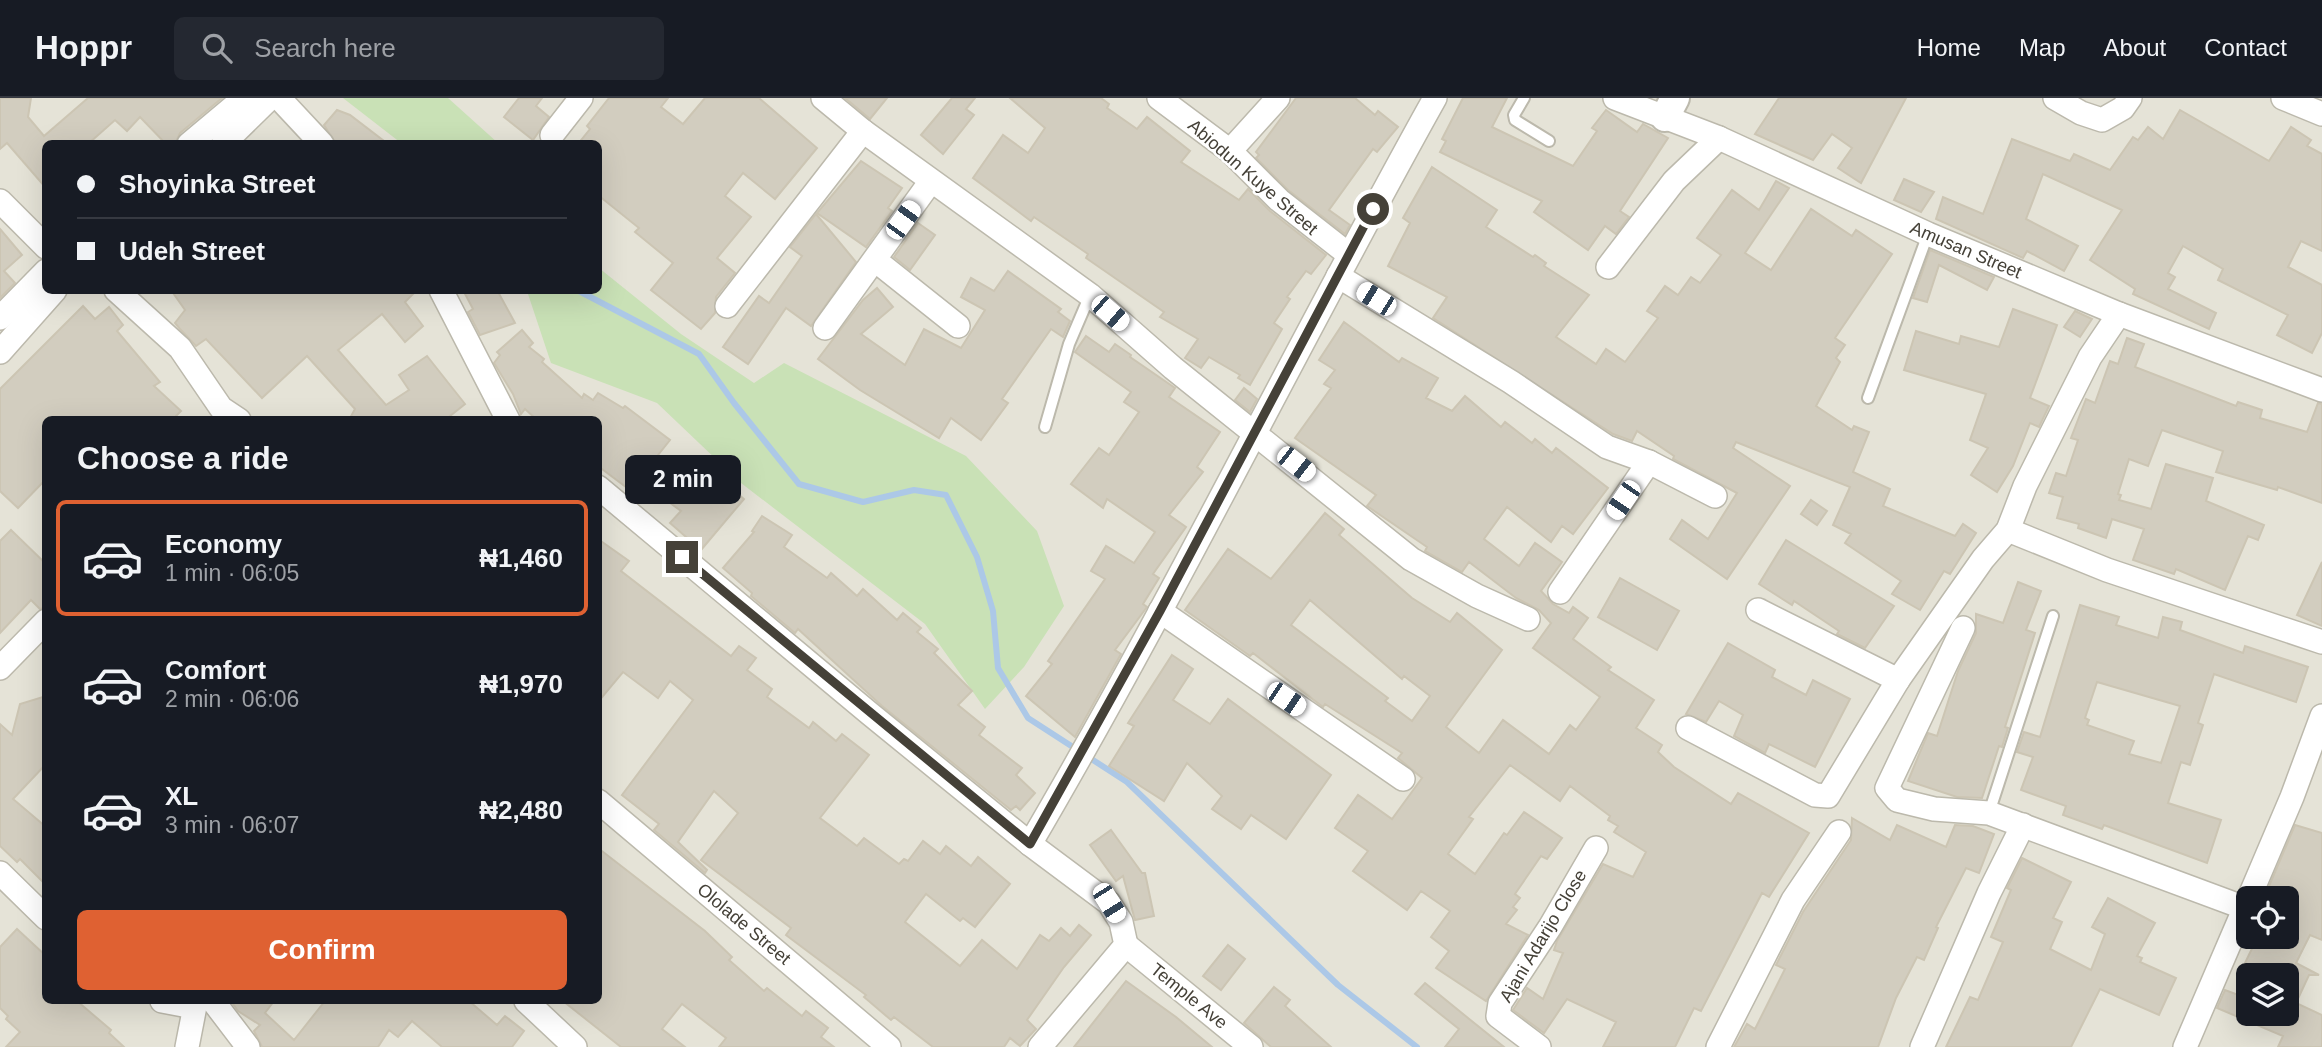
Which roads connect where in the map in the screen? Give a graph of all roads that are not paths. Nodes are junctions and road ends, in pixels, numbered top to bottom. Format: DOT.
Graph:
graph roads {
  1 [pos="244,98"];
  2 [pos="270,98"];
  3 [pos="279,98"];
  4 [pos="581,98"];
  5 [pos="823,98"];
  6 [pos="1159,98"];
  7 [pos="1278,98"];
  8 [pos="1435,98"];
  9 [pos="1524,98"];
  10 [pos="1615,98"];
  11 [pos="2055,98"];
  12 [pos="2130,98"];
  13 [pos="2283,98"];
  14 [pos="1670,108"];
  15 [pos="2322,114"];
  16 [pos="863,131"];
  17 [pos="552,135"];
  18 [pos="1719,138"];
  19 [pos="194,140"];
  20 [pos="227,140"];
  21 [pos="318,140"];
  22 [pos="1549,141"];
  23 [pos="1230,151"];
  24 [pos="931,181"];
  25 [pos="0,201"];
  26 [pos="1928,234"];
  27 [pos="42,243"];
  28 [pos="1348,254"];
  29 [pos="875,260"];
  30 [pos="1608,267"];
  31 [pos="42,275"];
  32 [pos="1338,276"];
  33 [pos="51,294"];
  34 [pos="120,294"];
  35 [pos="443,294"];
  36 [pos="1090,295"];
  37 [pos="727,306"];
  38 [pos="2119,314"];
  39 [pos="0,318"];
  40 [pos="958,326"];
  41 [pos="825,328"];
  42 [pos="0,352"];
  43 [pos="2322,390"];
  44 [pos="1868,398"];
  45 [pos="223,416"];
  46 [pos="506,416"];
  47 [pos="1045,427"];
  48 [pos="1254,431"];
  49 [pos="1649,462"];
  50 [pos="602,490"];
  51 [pos="1715,496"];
  52 [pos="2008,530"];
  53 [pos="1560,592"];
  54 [pos="1758,610"];
  55 [pos="1160,611"];
  56 [pos="2053,616"];
  57 [pos="1528,619"];
  58 [pos="42,625"];
  59 [pos="1963,628"];
  60 [pos="2322,642"];
  61 [pos="0,668"];
  62 [pos="1898,680"];
  63 [pos="2322,716"];
  64 [pos="1688,728"];
  65 [pos="1403,779"];
  66 [pos="602,804"];
  67 [pos="1989,813"];
  68 [pos="2023,825"];
  69 [pos="1839,832"];
  70 [pos="1030,844"];
  71 [pos="1596,848"];
  72 [pos="3,882"];
  73 [pos="2253,886"];
  74 [pos="2236,897"];
  75 [pos="42,915"];
  76 [pos="2236,927"];
  77 [pos="1126,945"];
  78 [pos="201,1004"];
  79 [pos="202,1004"];
  80 [pos="529,1004"];
  81 [pos="187,1047"];
  82 [pos="248,1047"];
  83 [pos="575,1047"];
  84 [pos="888,1047"];
  85 [pos="1040,1047"];
  86 [pos="1251,1047"];
  87 [pos="1539,1047"];
  88 [pos="1718,1047"];
  89 [pos="1922,1047"];
  90 [pos="2185,1047"];
  1 -- 19 [label="street"];
  2 -- 20 [label="street"];
  3 -- 21 [label="street"];
  4 -- 17 [label="street"];
  5 -- 16 [label="street"];
  6 -- 23 [label="street, Abiodun Kuye Street"];
  7 -- 23 [label="street"];
  8 -- 28 [label="street"];
  9 -- 22 [label="lane"];
  10 -- 14 [label="street, Amusan Street"];
  11 -- 12 [label="street"];
  13 -- 15 [label="street"];
  14 -- 18 [label="street, Amusan Street"];
  16 -- 24 [label="street"];
  16 -- 37 [label="street"];
  18 -- 26 [label="street, Amusan Street"];
  18 -- 30 [label="street"];
  23 -- 28 [label="street, Abiodun Kuye Street"];
  24 -- 29 [label="street"];
  24 -- 36 [label="street"];
  25 -- 27 [label="street"];
  26 -- 38 [label="street, Amusan Street"];
  26 -- 44 [label="lane"];
  28 -- 32 [label="street"];
  29 -- 40 [label="street"];
  29 -- 41 [label="street"];
  31 -- 39 [label="street"];
  32 -- 48 [label="street"];
  32 -- 49 [label="street"];
  33 -- 42 [label="street"];
  34 -- 45 [label="street"];
  35 -- 46 [label="street"];
  36 -- 47 [label="lane"];
  36 -- 48 [label="street"];
  38 -- 43 [label="street, Amusan Street"];
  38 -- 52 [label="street"];
  48 -- 55 [label="street"];
  48 -- 57 [label="street"];
  49 -- 51 [label="street"];
  49 -- 53 [label="street"];
  50 -- 70 [label="street"];
  52 -- 60 [label="street"];
  52 -- 62 [label="street"];
  54 -- 62 [label="street"];
  55 -- 65 [label="street"];
  55 -- 70 [label="street"];
  56 -- 67 [label="lane"];
  58 -- 61 [label="street"];
  59 -- 67 [label="street"];
  62 -- 64 [label="street"];
  63 -- 73 [label="street"];
  66 -- 84 [label="street, Ololade Street"];
  67 -- 68 [label="street"];
  68 -- 74 [label="street"];
  68 -- 89 [label="street"];
  69 -- 88 [label="street"];
  70 -- 77 [label="street"];
  71 -- 87 [label="street, Ajani Adarijo Close"];
  72 -- 75 [label="street"];
  76 -- 90 [label="street"];
  77 -- 85 [label="street"];
  77 -- 86 [label="street, Temple Ave"];
  78 -- 81 [label="street"];
  79 -- 82 [label="street"];
  80 -- 83 [label="street"];
}
